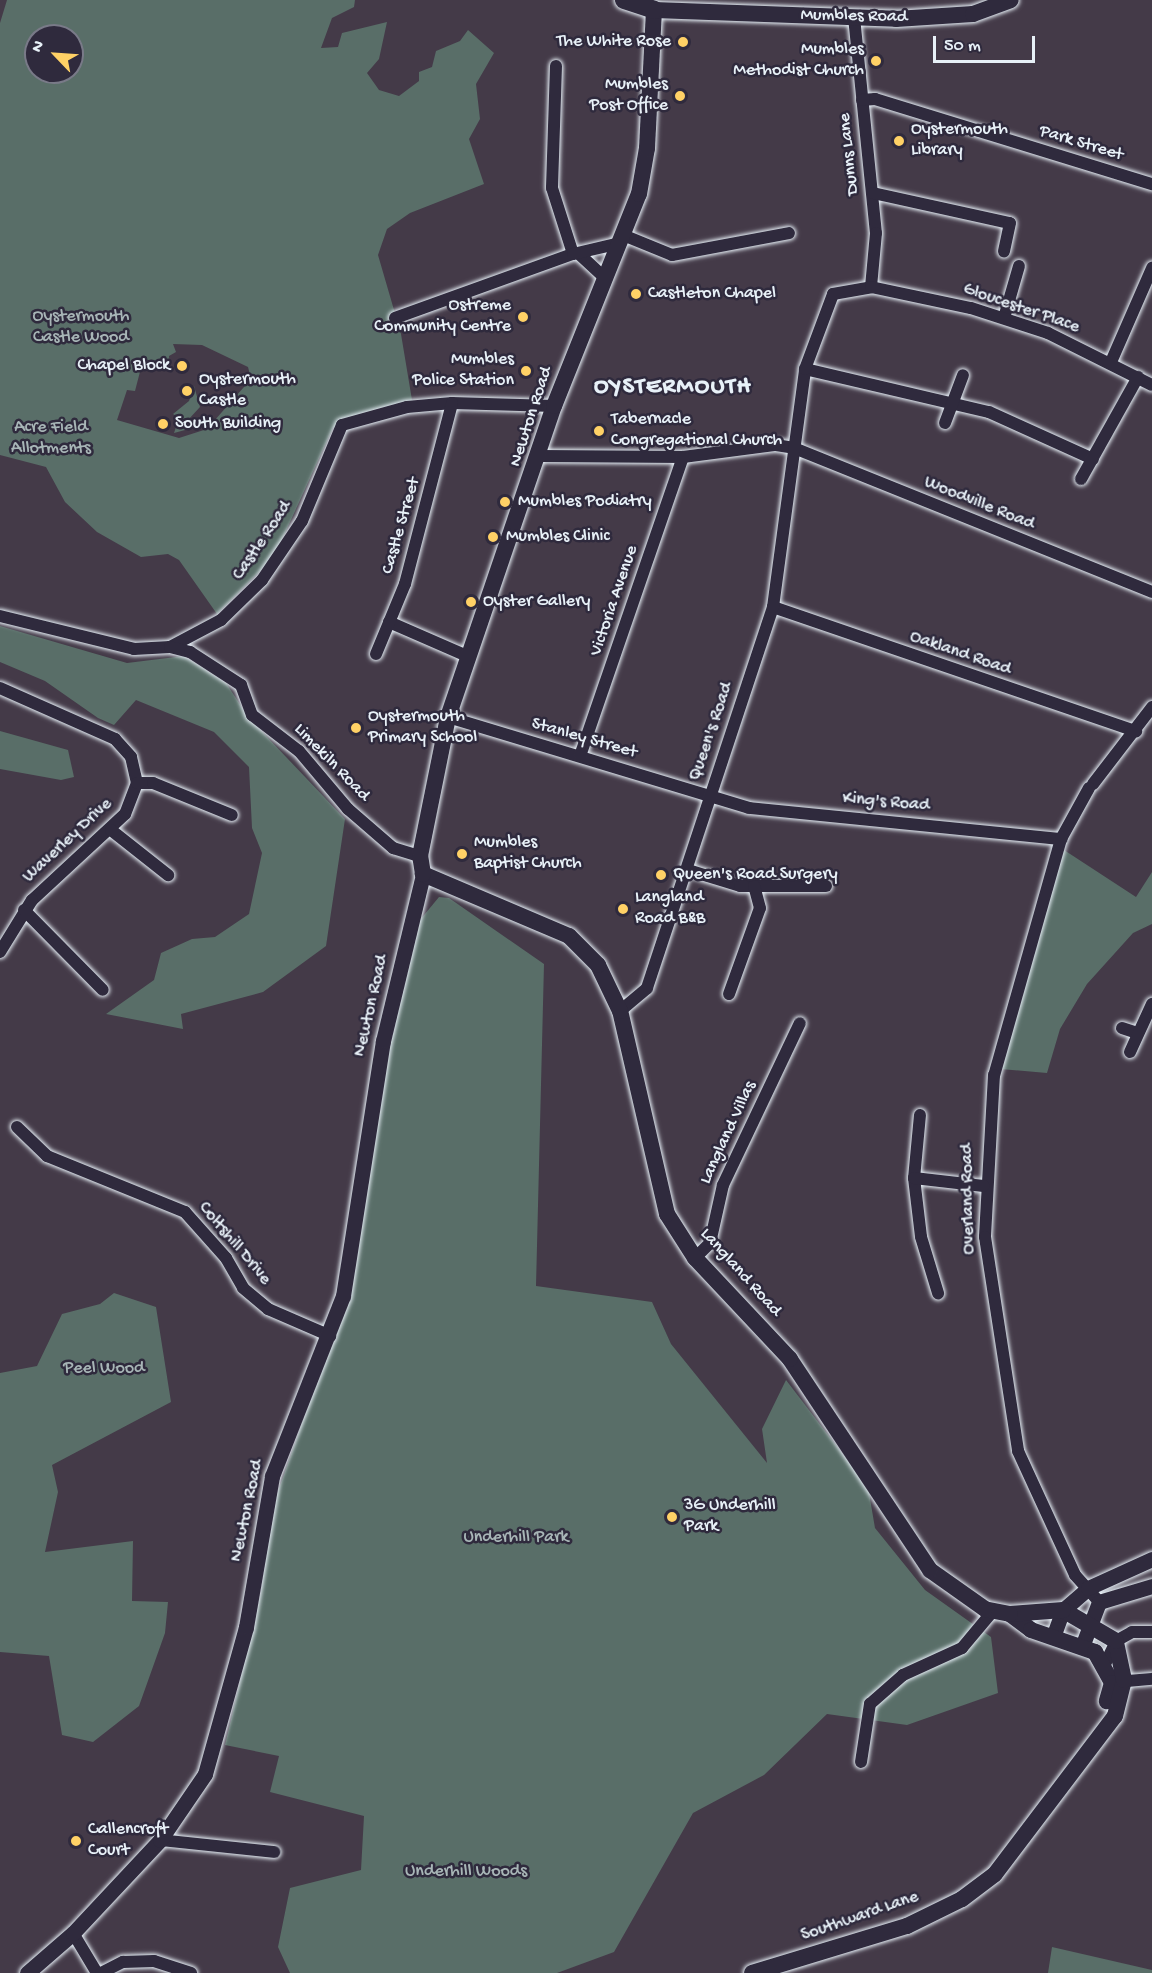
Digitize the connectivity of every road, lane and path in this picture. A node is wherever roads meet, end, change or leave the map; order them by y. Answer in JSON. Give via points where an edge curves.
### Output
{"nodes":[{"id":1,"x":624,"y":0,"type":"edge"},
{"id":2,"x":1011,"y":0,"type":"edge"},
{"id":3,"x":654,"y":10,"type":"junction"},
{"id":4,"x":854,"y":17,"type":"junction"},
{"id":5,"x":556,"y":66,"type":"dead end"},
{"id":6,"x":862,"y":100,"type":"junction"},
{"id":7,"x":1152,"y":184,"type":"edge"},
{"id":8,"x":873,"y":193,"type":"junction"},
{"id":9,"x":789,"y":233,"type":"dead end"},
{"id":10,"x":622,"y":239,"type":"junction"},
{"id":11,"x":1004,"y":251,"type":"dead end"},
{"id":12,"x":576,"y":254,"type":"junction"},
{"id":13,"x":1019,"y":266,"type":"dead end"},
{"id":14,"x":1152,"y":268,"type":"edge"},
{"id":15,"x":605,"y":278,"type":"junction"},
{"id":16,"x":871,"y":287,"type":"junction"},
{"id":17,"x":1148,"y":290,"type":"edge"},
{"id":18,"x":395,"y":318,"type":"dead end"},
{"id":19,"x":1004,"y":318,"type":"junction"},
{"id":20,"x":1112,"y":362,"type":"junction"},
{"id":21,"x":805,"y":369,"type":"junction"},
{"id":22,"x":963,"y":375,"type":"dead end"},
{"id":23,"x":1138,"y":377,"type":"junction"},
{"id":24,"x":1152,"y":385,"type":"edge"},
{"id":25,"x":953,"y":401,"type":"junction"},
{"id":26,"x":452,"y":403,"type":"junction"},
{"id":27,"x":554,"y":406,"type":"junction"},
{"id":28,"x":945,"y":423,"type":"dead end"},
{"id":29,"x":794,"y":448,"type":"junction"},
{"id":30,"x":541,"y":456,"type":"junction"},
{"id":31,"x":683,"y":457,"type":"junction"},
{"id":32,"x":1093,"y":459,"type":"junction"},
{"id":33,"x":1082,"y":479,"type":"dead end"},
{"id":34,"x":1152,"y":592,"type":"edge"},
{"id":35,"x":773,"y":607,"type":"junction"},
{"id":36,"x":0,"y":616,"type":"edge"},
{"id":37,"x":389,"y":622,"type":"junction"},
{"id":38,"x":170,"y":647,"type":"junction"},
{"id":39,"x":376,"y":654,"type":"dead end"},
{"id":40,"x":469,"y":657,"type":"junction"},
{"id":41,"x":0,"y":688,"type":"edge"},
{"id":42,"x":1152,"y":707,"type":"edge"},
{"id":43,"x":448,"y":717,"type":"junction"},
{"id":44,"x":1136,"y":731,"type":"junction"},
{"id":45,"x":580,"y":756,"type":"junction"},
{"id":46,"x":137,"y":783,"type":"junction"},
{"id":47,"x":710,"y":795,"type":"junction"},
{"id":48,"x":232,"y":815,"type":"dead end"},
{"id":49,"x":111,"y":830,"type":"junction"},
{"id":50,"x":1061,"y":839,"type":"junction"},
{"id":51,"x":420,"y":856,"type":"junction"},
{"id":52,"x":688,"y":870,"type":"junction"},
{"id":53,"x":423,"y":874,"type":"junction"},
{"id":54,"x":168,"y":875,"type":"dead end"},
{"id":55,"x":754,"y":886,"type":"junction"},
{"id":56,"x":826,"y":886,"type":"dead end"},
{"id":57,"x":24,"y":909,"type":"junction"},
{"id":58,"x":0,"y":952,"type":"edge"},
{"id":59,"x":103,"y":990,"type":"dead end"},
{"id":60,"x":729,"y":994,"type":"dead end"},
{"id":61,"x":1152,"y":1004,"type":"edge"},
{"id":62,"x":620,"y":1011,"type":"junction"},
{"id":63,"x":800,"y":1023,"type":"dead end"},
{"id":64,"x":1122,"y":1028,"type":"dead end"},
{"id":65,"x":1137,"y":1033,"type":"junction"},
{"id":66,"x":1130,"y":1052,"type":"dead end"},
{"id":67,"x":920,"y":1115,"type":"dead end"},
{"id":68,"x":17,"y":1127,"type":"dead end"},
{"id":69,"x":914,"y":1178,"type":"junction"},
{"id":70,"x":984,"y":1186,"type":"junction"},
{"id":71,"x":695,"y":1258,"type":"junction"},
{"id":72,"x":938,"y":1293,"type":"dead end"},
{"id":73,"x":330,"y":1336,"type":"junction"},
{"id":74,"x":1152,"y":1559,"type":"edge"},
{"id":75,"x":1152,"y":1586,"type":"edge"},
{"id":76,"x":1089,"y":1588,"type":"junction"},
{"id":77,"x":1099,"y":1602,"type":"junction"},
{"id":78,"x":1063,"y":1610,"type":"junction"},
{"id":79,"x":993,"y":1611,"type":"junction"},
{"id":80,"x":1010,"y":1614,"type":"junction"},
{"id":81,"x":1089,"y":1623,"type":"junction"},
{"id":82,"x":1152,"y":1632,"type":"edge"},
{"id":83,"x":1053,"y":1637,"type":"junction"},
{"id":84,"x":1116,"y":1641,"type":"junction"},
{"id":85,"x":1083,"y":1644,"type":"junction"},
{"id":86,"x":1105,"y":1664,"type":"junction"},
{"id":87,"x":1152,"y":1679,"type":"edge"},
{"id":88,"x":1118,"y":1681,"type":"junction"},
{"id":89,"x":861,"y":1762,"type":"dead end"},
{"id":90,"x":160,"y":1840,"type":"junction"},
{"id":91,"x":274,"y":1852,"type":"dead end"},
{"id":92,"x":73,"y":1933,"type":"junction"},
{"id":93,"x":27,"y":1973,"type":"edge"},
{"id":94,"x":99,"y":1973,"type":"edge"},
{"id":95,"x":191,"y":1973,"type":"edge"},
{"id":96,"x":752,"y":1973,"type":"edge"}],
"edges":[{"from":1,"to":3,"type":"main road","name":"Mumbles Road"},
{"from":2,"to":4,"type":"main road","name":"Mumbles Road","via":[[973,14]]},
{"from":3,"to":4,"type":"main road","name":"Mumbles Road"},
{"from":3,"to":10,"type":"main road","name":"Newton Road","via":[[647,148],[639,194]]},
{"from":4,"to":6,"type":"street","name":"Dunns Lane"},
{"from":5,"to":12,"type":"street","via":[[552,188]]},
{"from":6,"to":7,"type":"street","name":"Park Street","via":[[874,99]]},
{"from":6,"to":8,"type":"street","name":"Dunns Lane"},
{"from":8,"to":11,"type":"street","via":[[1010,223]]},
{"from":8,"to":16,"type":"street","name":"Dunns Lane"},
{"from":9,"to":10,"type":"street","via":[[672,255]]},
{"from":10,"to":12,"type":"street"},
{"from":10,"to":15,"type":"main road","name":"Newton Road"},
{"from":12,"to":15,"type":"street"},
{"from":12,"to":18,"type":"street"},
{"from":13,"to":19,"type":"street"},
{"from":14,"to":17,"type":"street"},
{"from":15,"to":27,"type":"main road","name":"Newton Road"},
{"from":16,"to":19,"type":"street","name":"Gloucester Place"},
{"from":16,"to":21,"type":"street","name":"Queen's Road","via":[[833,294]]},
{"from":17,"to":20,"type":"street"},
{"from":19,"to":20,"type":"street","name":"Gloucester Place"},
{"from":20,"to":23,"type":"street","name":"Gloucester Place"},
{"from":21,"to":25,"type":"street"},
{"from":21,"to":29,"type":"street","name":"Queen's Road"},
{"from":22,"to":25,"type":"street"},
{"from":23,"to":24,"type":"street","name":"Gloucester Place"},
{"from":23,"to":32,"type":"street"},
{"from":25,"to":28,"type":"street"},
{"from":25,"to":32,"type":"street"},
{"from":26,"to":27,"type":"street","name":"Castle Road"},
{"from":26,"to":37,"type":"street","name":"Castle Street","via":[[418,540]]},
{"from":26,"to":38,"type":"street","name":"Castle Road","via":[[407,407],[337,429],[302,522],[262,580],[221,620]]},
{"from":27,"to":30,"type":"main road","name":"Newton Road"},
{"from":29,"to":31,"type":"street","name":"Woodville Road","via":[[776,445]]},
{"from":29,"to":34,"type":"street","name":"Woodville Road"},
{"from":29,"to":35,"type":"street","name":"Queen's Road"},
{"from":30,"to":31,"type":"street","name":"Woodville Road"},
{"from":30,"to":40,"type":"main road","name":"Newton Road"},
{"from":31,"to":45,"type":"street","name":"Victoria Avenue"},
{"from":32,"to":33,"type":"street"},
{"from":35,"to":44,"type":"street","name":"Oakland Road"},
{"from":35,"to":47,"type":"street","name":"Queen's Road"},
{"from":36,"to":38,"type":"street","name":"Castle Road","via":[[134,649]]},
{"from":37,"to":39,"type":"street","name":"Castle Street"},
{"from":37,"to":40,"type":"street"},
{"from":38,"to":51,"type":"street","name":"Limekiln Road","via":[[190,652],[241,685],[252,715],[299,751],[348,809],[393,848]]},
{"from":40,"to":43,"type":"main road","name":"Newton Road"},
{"from":41,"to":46,"type":"street","via":[[115,739],[131,757]]},
{"from":42,"to":44,"type":"street","name":"Overland Road"},
{"from":43,"to":45,"type":"street","name":"Stanley Street"},
{"from":43,"to":51,"type":"main road","name":"Newton Road"},
{"from":44,"to":50,"type":"street","name":"Overland Road","via":[[1091,786]]},
{"from":45,"to":47,"type":"street","name":"Stanley Street"},
{"from":46,"to":48,"type":"street","via":[[153,783]]},
{"from":46,"to":49,"type":"street","name":"Waverley Drive","via":[[134,801]]},
{"from":47,"to":50,"type":"street","name":"King's Road","via":[[749,808]]},
{"from":47,"to":52,"type":"street","name":"Queen's Road"},
{"from":49,"to":54,"type":"street"},
{"from":49,"to":57,"type":"street","name":"Waverley Drive"},
{"from":50,"to":70,"type":"street","name":"Overland Road","via":[[994,1075]]},
{"from":51,"to":53,"type":"main road","name":"Newton Road"},
{"from":52,"to":55,"type":"street"},
{"from":52,"to":62,"type":"street","name":"Queen's Road","via":[[647,988]]},
{"from":53,"to":62,"type":"main road","name":"Langland Road","via":[[568,936],[598,965]]},
{"from":53,"to":73,"type":"street","name":"Newton Road","via":[[383,1041],[343,1296]]},
{"from":55,"to":56,"type":"street"},
{"from":55,"to":60,"type":"street","via":[[760,908]]},
{"from":57,"to":58,"type":"street","name":"Waverley Drive"},
{"from":57,"to":59,"type":"street"},
{"from":61,"to":65,"type":"street"},
{"from":62,"to":71,"type":"main road","name":"Langland Road","via":[[667,1214]]},
{"from":63,"to":71,"type":"street","name":"Langland Villas","via":[[723,1185],[710,1243]]},
{"from":64,"to":65,"type":"street"},
{"from":65,"to":66,"type":"street"},
{"from":67,"to":69,"type":"street"},
{"from":68,"to":73,"type":"street","name":"Coltshill Drive","via":[[47,1156],[185,1212],[226,1258],[243,1288],[268,1309]]},
{"from":69,"to":70,"type":"street"},
{"from":69,"to":72,"type":"street","via":[[921,1237]]},
{"from":70,"to":76,"type":"street","name":"Overland Road","via":[[992,1298],[1018,1451],[1061,1549]]},
{"from":71,"to":79,"type":"main road","name":"Langland Road","via":[[790,1359],[930,1570],[961,1596]]},
{"from":73,"to":90,"type":"street","name":"Newton Road","via":[[272,1476],[246,1627],[205,1774]]},
{"from":74,"to":76,"type":"street"},
{"from":75,"to":77,"type":"street"},
{"from":76,"to":77,"type":"street","name":"Overland Road"},
{"from":76,"to":78,"type":"street"},
{"from":77,"to":81,"type":"street"},
{"from":78,"to":80,"type":"main road","name":"Langland Road"},
{"from":78,"to":81,"type":"main road"},
{"from":78,"to":83,"type":"street"},
{"from":79,"to":80,"type":"main road","name":"Langland Road"},
{"from":79,"to":89,"type":"street","via":[[962,1648],[903,1676],[870,1704]]},
{"from":80,"to":83,"type":"main road","name":"Langland Road","via":[[1031,1630]]},
{"from":81,"to":84,"type":"main road"},
{"from":81,"to":85,"type":"street"},
{"from":82,"to":84,"type":"street","via":[[1132,1632]]},
{"from":83,"to":85,"type":"main road","name":"Langland Road"},
{"from":84,"to":86,"type":"street"},
{"from":84,"to":88,"type":"main road"},
{"from":85,"to":86,"type":"main road","name":"Langland Road"},
{"from":86,"to":88,"type":"main road","name":"Langland Road"},
{"from":87,"to":88,"type":"street"},
{"from":88,"to":96,"type":"main road","name":"Southward Lane","via":[[1088,1750],[995,1874],[962,1899],[907,1926]]},
{"from":90,"to":91,"type":"street"},
{"from":90,"to":92,"type":"street","name":"Newton Road"},
{"from":92,"to":93,"type":"street","name":"Newton Road"},
{"from":92,"to":94,"type":"street"},
{"from":94,"to":95,"type":"street","via":[[123,1962],[154,1961]]}]}
